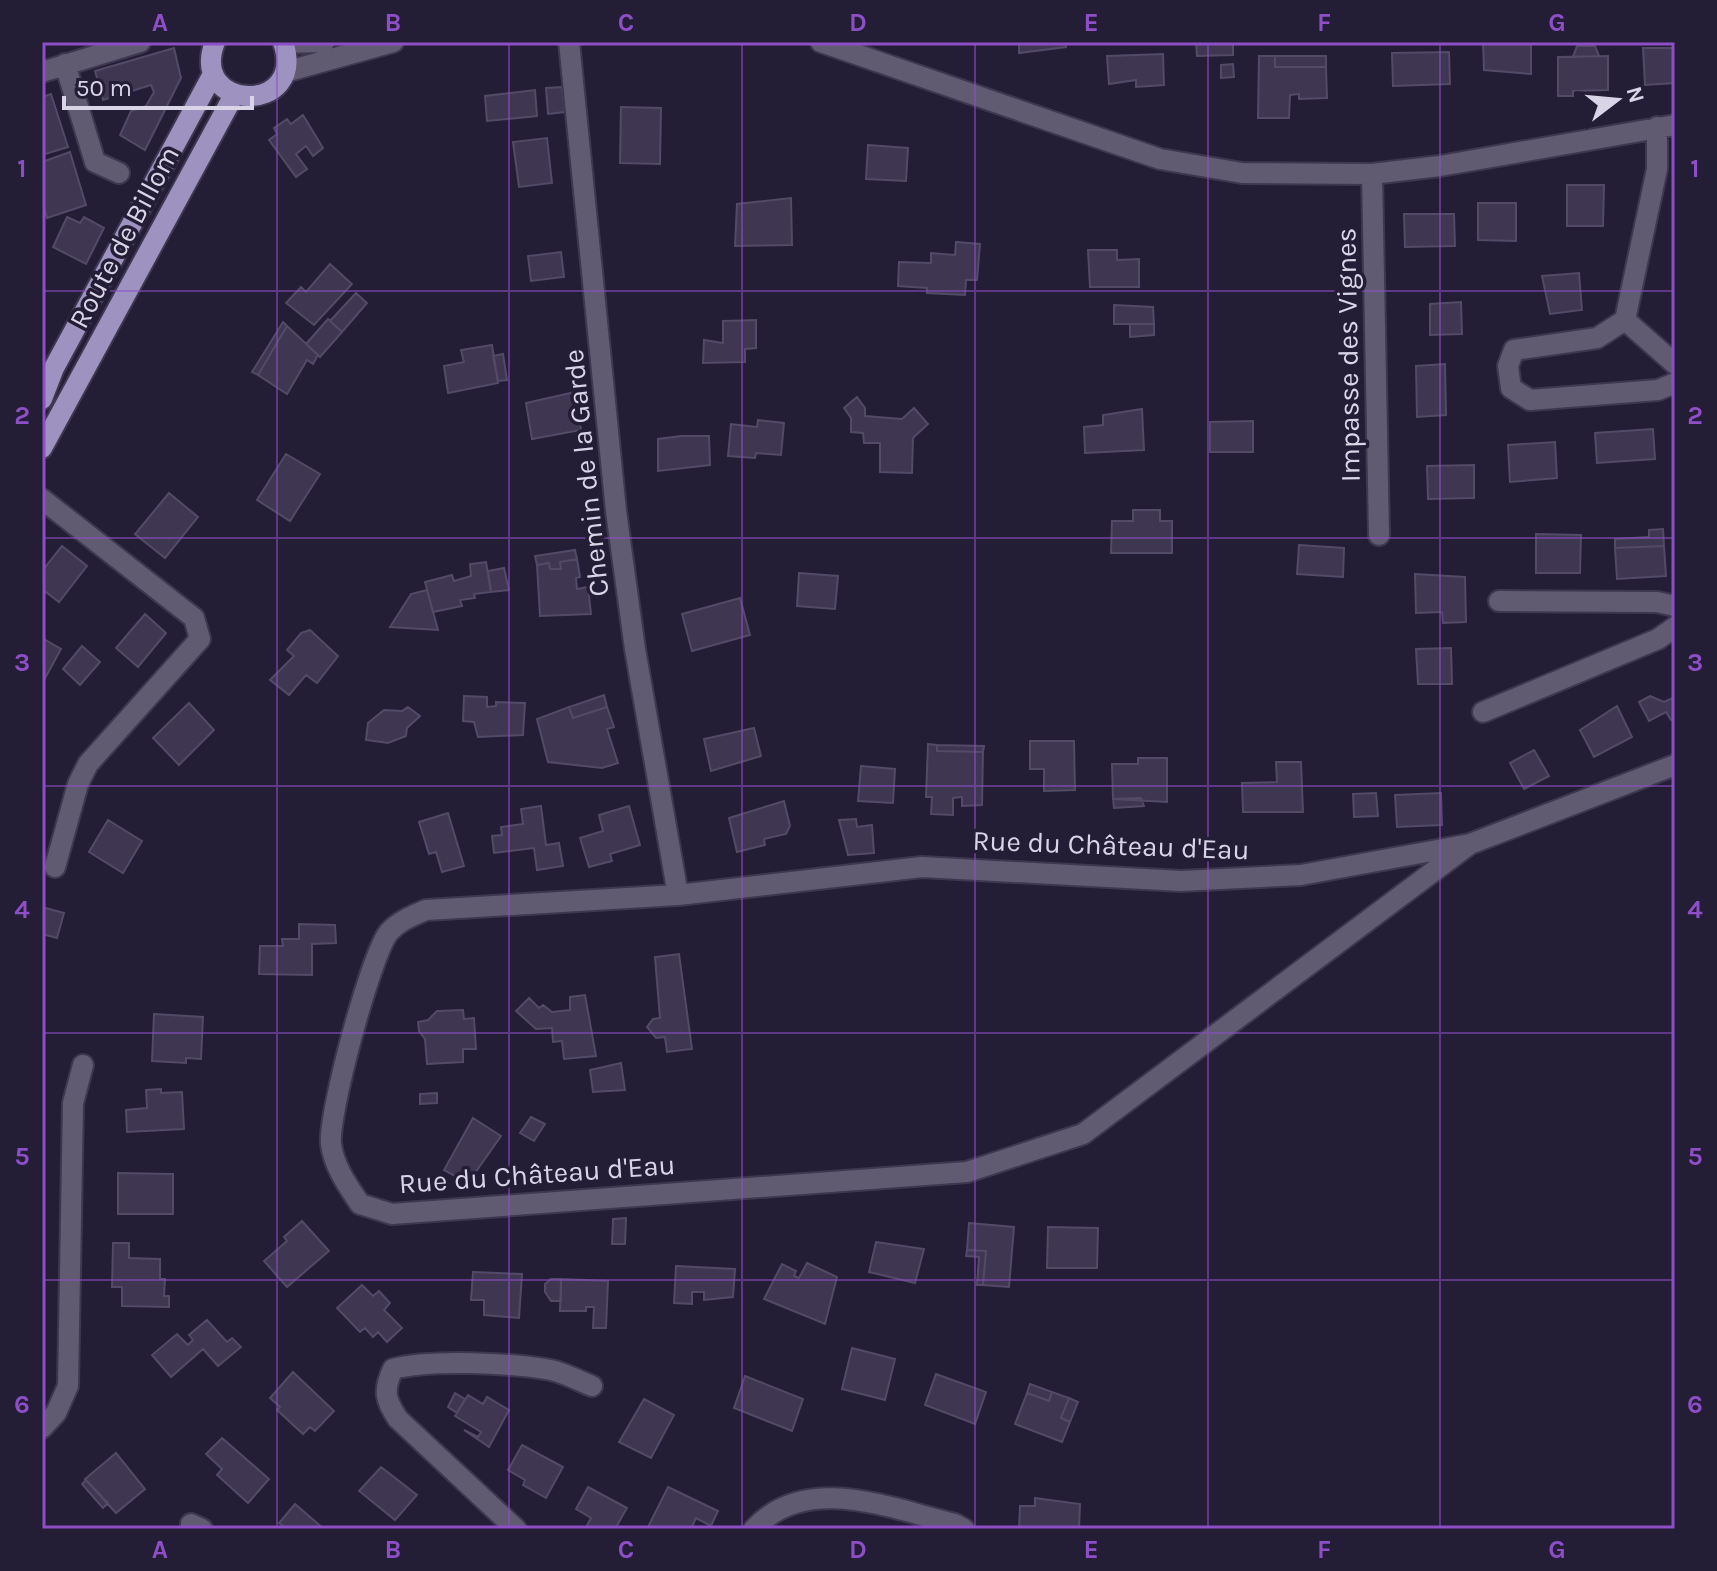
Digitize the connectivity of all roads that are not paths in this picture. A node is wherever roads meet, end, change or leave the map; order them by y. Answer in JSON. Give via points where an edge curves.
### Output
{"nodes":[{"id":1,"x":140,"y":42,"type":"edge"},
{"id":2,"x":324,"y":42,"type":"edge"},
{"id":3,"x":393,"y":42,"type":"edge"},
{"id":4,"x":569,"y":42,"type":"edge"},
{"id":5,"x":821,"y":42,"type":"edge"},
{"id":6,"x":212,"y":43,"type":"edge"},
{"id":7,"x":283,"y":43,"type":"edge"},
{"id":8,"x":854,"y":47,"type":"edge"},
{"id":9,"x":65,"y":64,"type":"junction"},
{"id":10,"x":42,"y":72,"type":"edge"},
{"id":11,"x":285,"y":72,"type":"junction"},
{"id":12,"x":213,"y":74,"type":"junction"},
{"id":13,"x":234,"y":95,"type":"junction"},
{"id":14,"x":1666,"y":126,"type":"edge"},
{"id":15,"x":119,"y":173,"type":"dead end"},
{"id":16,"x":1372,"y":174,"type":"junction"},
{"id":17,"x":1625,"y":320,"type":"junction"},
{"id":18,"x":1675,"y":364,"type":"edge"},
{"id":19,"x":1675,"y":383,"type":"edge"},
{"id":20,"x":42,"y":399,"type":"edge"},
{"id":21,"x":42,"y":448,"type":"edge"},
{"id":22,"x":42,"y":499,"type":"edge"},
{"id":23,"x":1379,"y":535,"type":"dead end"},
{"id":24,"x":1499,"y":601,"type":"dead end"},
{"id":25,"x":1675,"y":606,"type":"edge"},
{"id":26,"x":1675,"y":627,"type":"edge"},
{"id":27,"x":1483,"y":712,"type":"dead end"},
{"id":28,"x":1675,"y":765,"type":"edge"},
{"id":29,"x":1470,"y":844,"type":"junction"},
{"id":30,"x":55,"y":867,"type":"dead end"},
{"id":31,"x":678,"y":895,"type":"junction"},
{"id":32,"x":83,"y":1065,"type":"dead end"},
{"id":33,"x":592,"y":1386,"type":"dead end"},
{"id":34,"x":42,"y":1428,"type":"edge"},
{"id":35,"x":516,"y":1529,"type":"edge"},
{"id":36,"x":754,"y":1529,"type":"edge"},
{"id":37,"x":964,"y":1529,"type":"edge"}],
"edges":[{"from":1,"to":9,"type":"street"},
{"from":2,"to":7,"type":"street"},
{"from":3,"to":11,"type":"street"},
{"from":4,"to":31,"type":"street","name":"Chemin de la Garde","via":[[616,511]]},
{"from":5,"to":8,"type":"street"},
{"from":6,"to":12,"type":"main road"},
{"from":7,"to":11,"type":"main road"},
{"from":8,"to":16,"type":"street","via":[[1160,159],[1242,173]]},
{"from":9,"to":10,"type":"street"},
{"from":9,"to":15,"type":"street","via":[[95,162]]},
{"from":11,"to":13,"type":"main road","via":[[265,94]]},
{"from":12,"to":13,"type":"main road"},
{"from":12,"to":20,"type":"main road","name":"Route de Billom"},
{"from":13,"to":21,"type":"main road","name":"Route de Billom"},
{"from":14,"to":16,"type":"street"},
{"from":14,"to":17,"type":"street"},
{"from":16,"to":23,"type":"street","name":"Impasse des Vignes"},
{"from":17,"to":18,"type":"street"},
{"from":17,"to":19,"type":"street","via":[[1597,338],[1514,350],[1508,366],[1511,388],[1530,400],[1658,390]]},
{"from":22,"to":30,"type":"street","via":[[194,618],[200,639],[88,764]]},
{"from":24,"to":25,"type":"street"},
{"from":26,"to":27,"type":"street","via":[[1658,639]]},
{"from":28,"to":29,"type":"street","name":"Rue du Château d'Eau"},
{"from":29,"to":31,"type":"street","name":"Rue du Château d'Eau","via":[[1301,875],[1181,881],[922,867]]},
{"from":29,"to":31,"type":"street","name":"Rue du Château d'Eau","via":[[1083,1134],[967,1172],[392,1214],[360,1204],[339,1172],[331,1144],[333,1110],[389,932],[426,910]]},
{"from":32,"to":34,"type":"street","via":[[73,1103],[68,1386],[56,1413]]},
{"from":33,"to":35,"type":"street","via":[[554,1371],[510,1366],[410,1364],[393,1369],[385,1386],[387,1403],[398,1419]]},
{"from":36,"to":37,"type":"street","via":[[780,1508],[802,1499],[831,1497]]}]}
